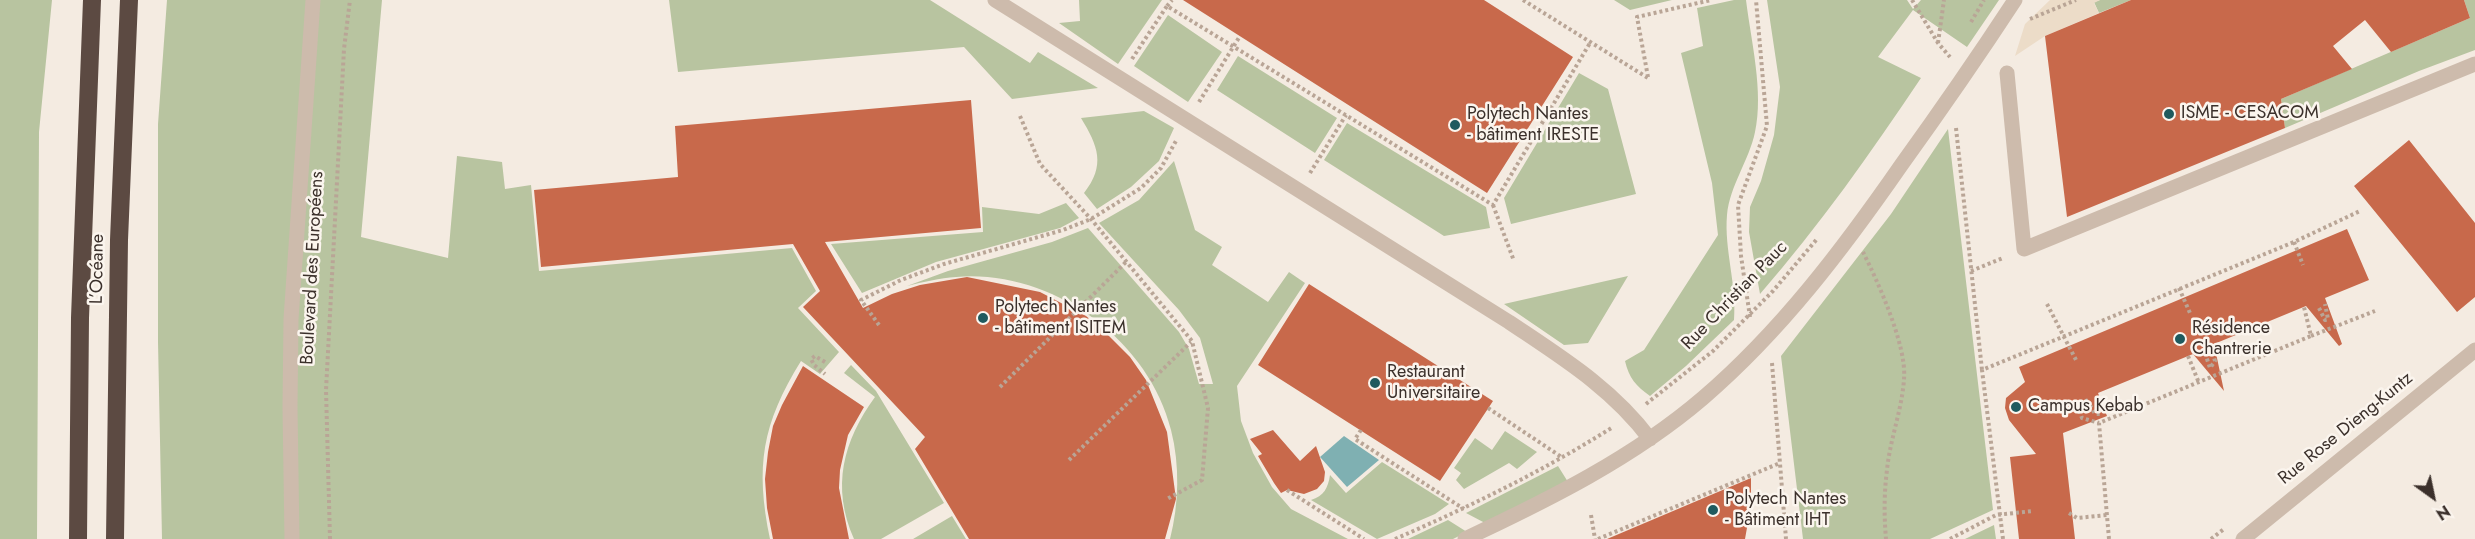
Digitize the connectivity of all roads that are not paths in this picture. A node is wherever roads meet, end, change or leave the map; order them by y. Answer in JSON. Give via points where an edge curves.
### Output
{"nodes":[{"id":1,"x":92,"y":0,"type":"edge"},
{"id":2,"x":129,"y":0,"type":"edge"},
{"id":3,"x":313,"y":0,"type":"edge"},
{"id":4,"x":995,"y":0,"type":"edge"},
{"id":5,"x":2015,"y":0,"type":"edge"},
{"id":6,"x":2475,"y":64,"type":"edge"},
{"id":7,"x":2007,"y":73,"type":"dead end"},
{"id":8,"x":2475,"y":350,"type":"edge"},
{"id":9,"x":1650,"y":439,"type":"junction"},
{"id":10,"x":78,"y":539,"type":"edge"},
{"id":11,"x":115,"y":539,"type":"edge"},
{"id":12,"x":292,"y":539,"type":"edge"},
{"id":13,"x":1465,"y":539,"type":"edge"},
{"id":14,"x":2243,"y":539,"type":"edge"}],
"edges":[{"from":1,"to":10,"type":"highway","name":"L’Océane","via":[[80,318]]},
{"from":2,"to":11,"type":"highway","name":"L’Océane","via":[[119,240]]},
{"from":3,"to":12,"type":"street","name":"Boulevard des Européens","via":[[291,319]]},
{"from":4,"to":9,"type":"street","via":[[1509,322],[1583,372],[1632,415]]},
{"from":5,"to":9,"type":"street","via":[[1854,234],[1803,297],[1703,398]]},
{"from":6,"to":7,"type":"street","via":[[2024,249]]},
{"from":8,"to":14,"type":"street","name":"Rue Rose Dieng-Kuntz"},
{"from":9,"to":13,"type":"street","via":[[1578,483]]}]}
